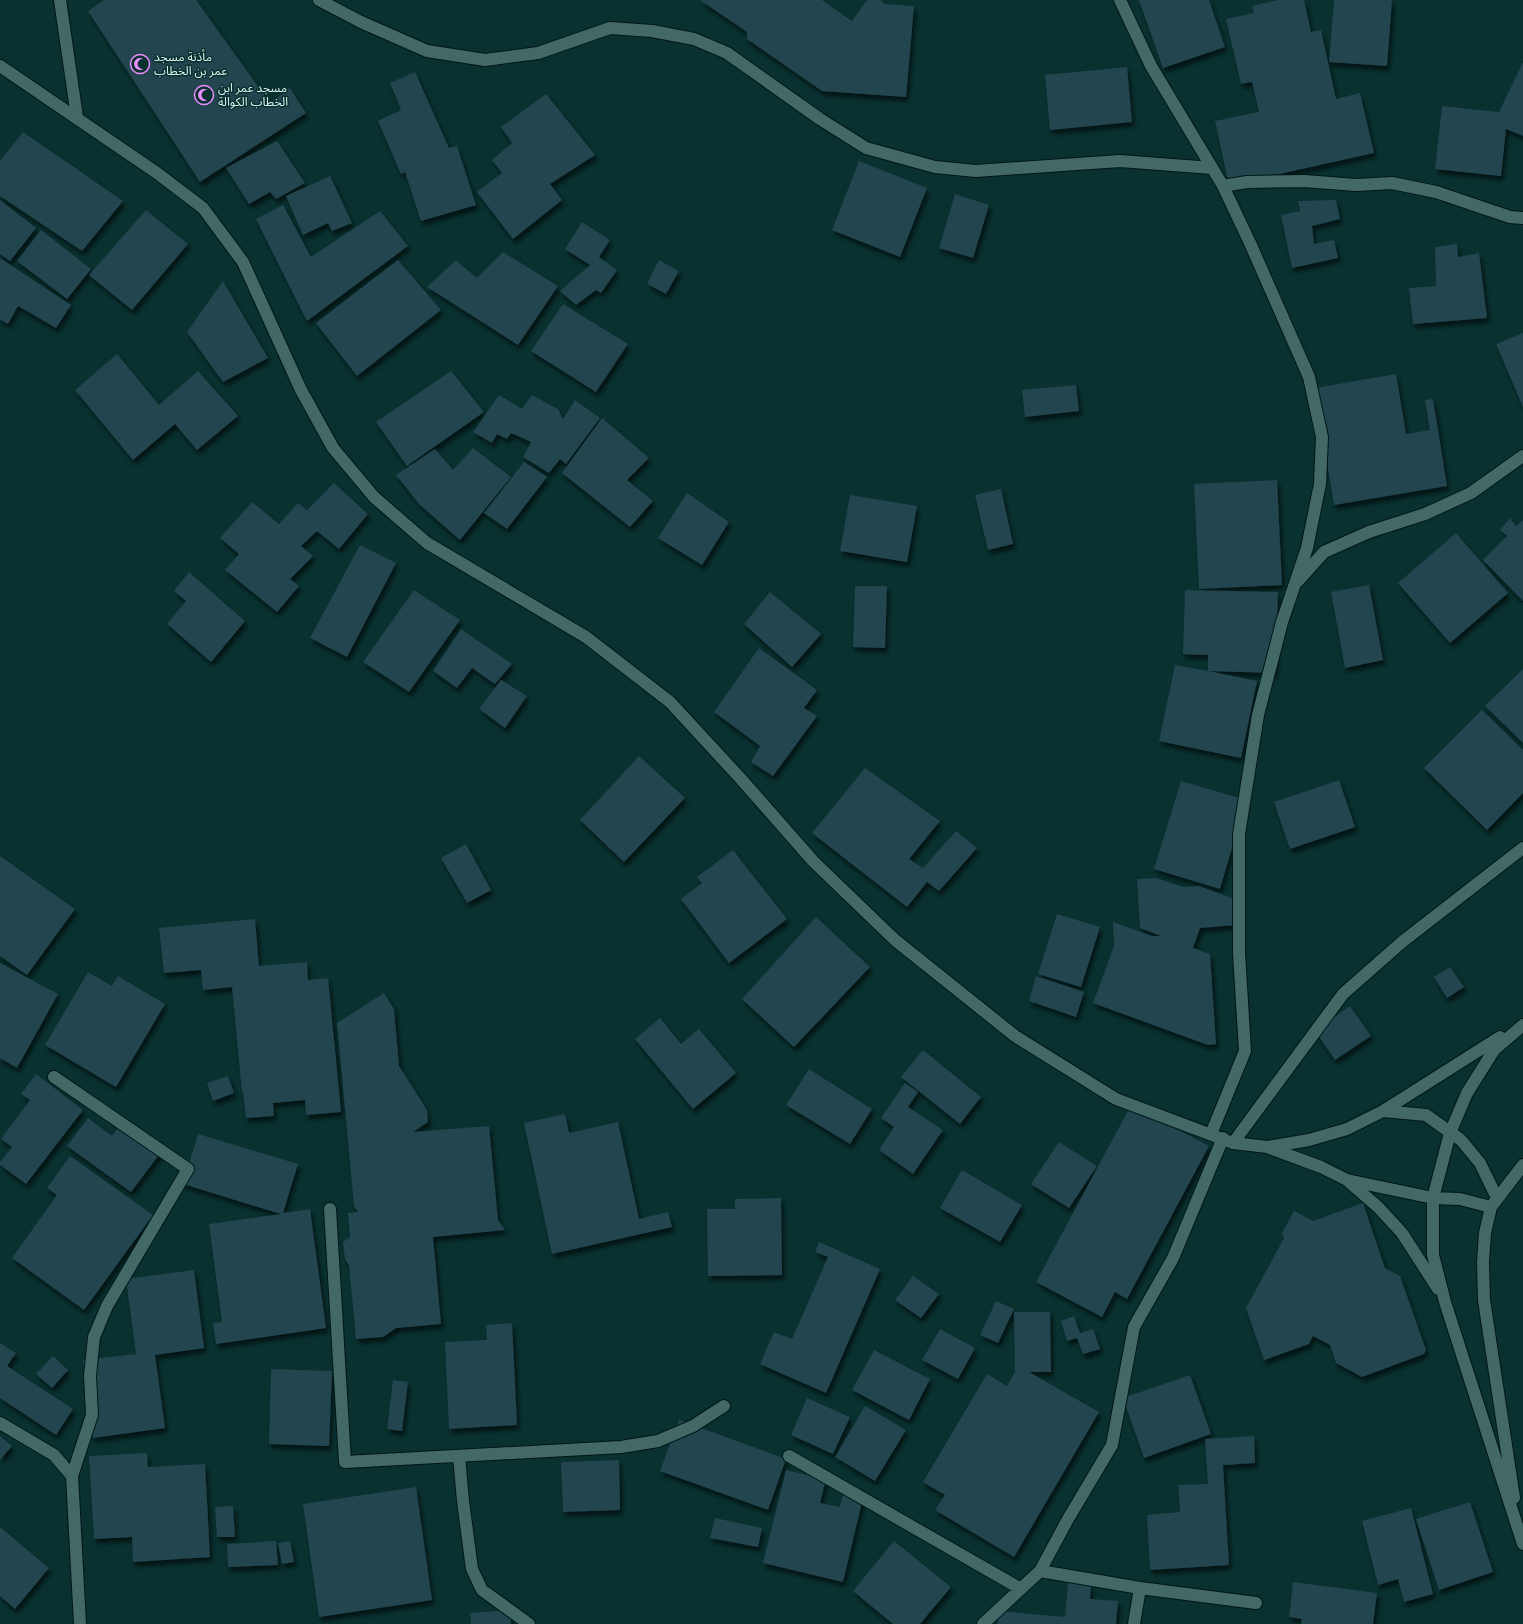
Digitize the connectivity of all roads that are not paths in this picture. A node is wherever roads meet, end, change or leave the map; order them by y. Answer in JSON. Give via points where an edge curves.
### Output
{"nodes":[{"id":1,"x":60,"y":0,"type":"edge"},
{"id":2,"x":319,"y":0,"type":"edge"},
{"id":3,"x":1120,"y":0,"type":"edge"},
{"id":4,"x":0,"y":66,"type":"edge"},
{"id":5,"x":77,"y":117,"type":"junction"},
{"id":6,"x":1212,"y":168,"type":"junction"},
{"id":7,"x":1223,"y":186,"type":"junction"},
{"id":8,"x":1523,"y":218,"type":"edge"},
{"id":9,"x":1523,"y":456,"type":"edge"},
{"id":10,"x":1294,"y":585,"type":"junction"},
{"id":11,"x":1523,"y":848,"type":"edge"},
{"id":12,"x":1523,"y":1024,"type":"edge"},
{"id":13,"x":54,"y":1077,"type":"dead end"},
{"id":14,"x":1383,"y":1111,"type":"junction"},
{"id":15,"x":1450,"y":1133,"type":"junction"},
{"id":16,"x":1211,"y":1134,"type":"junction"},
{"id":17,"x":1228,"y":1140,"type":"junction"},
{"id":18,"x":1267,"y":1147,"type":"junction"},
{"id":19,"x":1523,"y":1165,"type":"edge"},
{"id":20,"x":1347,"y":1180,"type":"junction"},
{"id":21,"x":1433,"y":1198,"type":"junction"},
{"id":22,"x":1494,"y":1202,"type":"junction"},
{"id":23,"x":330,"y":1209,"type":"dead end"},
{"id":24,"x":1445,"y":1302,"type":"junction"},
{"id":25,"x":724,"y":1406,"type":"dead end"},
{"id":26,"x":0,"y":1423,"type":"edge"},
{"id":27,"x":459,"y":1456,"type":"junction"},
{"id":28,"x":789,"y":1456,"type":"dead end"},
{"id":29,"x":72,"y":1476,"type":"junction"},
{"id":30,"x":1522,"y":1538,"type":"edge"},
{"id":31,"x":1040,"y":1571,"type":"junction"},
{"id":32,"x":1140,"y":1588,"type":"junction"},
{"id":33,"x":1021,"y":1589,"type":"junction"},
{"id":34,"x":1256,"y":1603,"type":"dead end"},
{"id":35,"x":80,"y":1624,"type":"edge"},
{"id":36,"x":529,"y":1624,"type":"edge"},
{"id":37,"x":983,"y":1624,"type":"edge"},
{"id":38,"x":1134,"y":1624,"type":"edge"}],
"edges":[{"from":1,"to":5,"type":"street"},
{"from":2,"to":6,"type":"street","via":[[360,22],[427,51],[485,60],[538,53],[610,28],[652,31],[694,39],[726,53],[866,148],[935,167],[976,171],[1120,161]]},
{"from":3,"to":6,"type":"street","via":[[1150,66]]},
{"from":4,"to":5,"type":"street"},
{"from":5,"to":16,"type":"street","via":[[203,208],[243,262],[301,390],[333,448],[374,497],[427,543],[586,638],[670,702],[813,861],[895,940],[1015,1036],[1116,1099]]},
{"from":6,"to":7,"type":"street"},
{"from":7,"to":8,"type":"street","via":[[1247,182],[1304,181],[1356,185],[1392,183],[1436,192],[1510,217]]},
{"from":7,"to":10,"type":"street","via":[[1309,377],[1322,437],[1320,484],[1307,548]]},
{"from":9,"to":10,"type":"street","via":[[1471,493],[1426,514],[1369,532],[1324,552]]},
{"from":10,"to":16,"type":"street","via":[[1258,715],[1239,834],[1239,953],[1246,1051]]},
{"from":11,"to":17,"type":"street","via":[[1402,942],[1343,994]]},
{"from":12,"to":14,"type":"street"},
{"from":12,"to":15,"type":"street","via":[[1494,1050],[1466,1093]]},
{"from":13,"to":29,"type":"street","via":[[188,1169],[107,1306],[94,1337],[90,1376],[92,1415]]},
{"from":14,"to":15,"type":"street","via":[[1426,1115]]},
{"from":14,"to":18,"type":"street","via":[[1347,1129],[1309,1140]]},
{"from":15,"to":21,"type":"street"},
{"from":15,"to":22,"type":"street","via":[[1461,1140],[1480,1163]]},
{"from":16,"to":17,"type":"street"},
{"from":17,"to":18,"type":"street"},
{"from":17,"to":31,"type":"street","via":[[1173,1258],[1134,1327],[1112,1445]]},
{"from":18,"to":20,"type":"street","via":[[1321,1167]]},
{"from":19,"to":22,"type":"street"},
{"from":20,"to":21,"type":"street"},
{"from":20,"to":24,"type":"street","via":[[1378,1207],[1402,1233]]},
{"from":21,"to":22,"type":"street"},
{"from":21,"to":24,"type":"street","via":[[1433,1255]]},
{"from":22,"to":30,"type":"street","via":[[1485,1233],[1484,1300]]},
{"from":23,"to":27,"type":"street","via":[[344,1462]]},
{"from":24,"to":30,"type":"street"},
{"from":25,"to":27,"type":"street","via":[[693,1426],[658,1441],[621,1447]]},
{"from":26,"to":29,"type":"street","via":[[54,1454]]},
{"from":27,"to":36,"type":"street","via":[[472,1569],[482,1590]]},
{"from":28,"to":33,"type":"street"},
{"from":29,"to":35,"type":"street"},
{"from":31,"to":32,"type":"street"},
{"from":31,"to":33,"type":"street"},
{"from":32,"to":34,"type":"street"},
{"from":32,"to":38,"type":"street"},
{"from":33,"to":37,"type":"street"}]}
